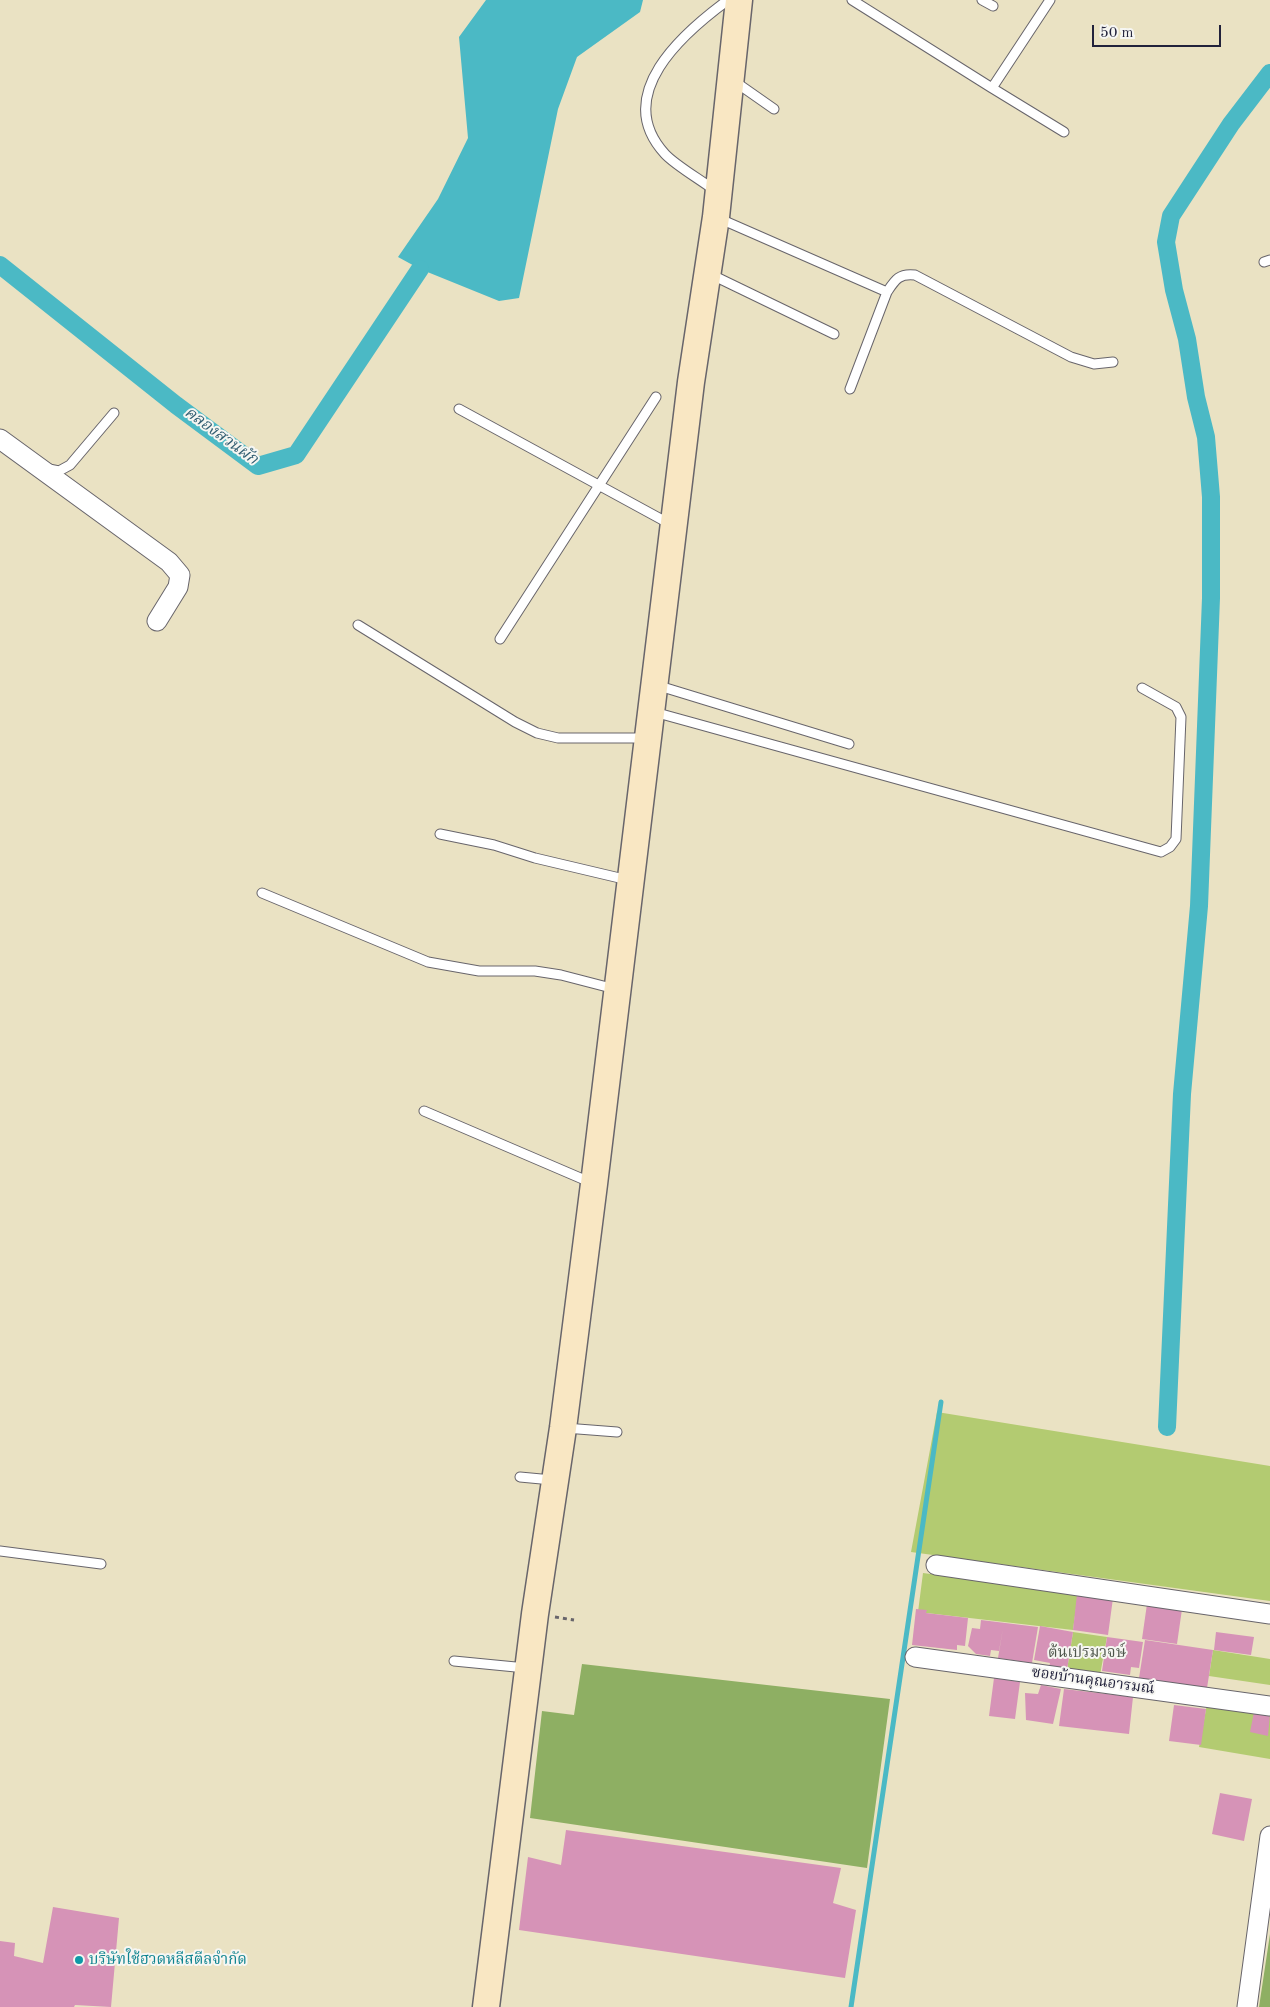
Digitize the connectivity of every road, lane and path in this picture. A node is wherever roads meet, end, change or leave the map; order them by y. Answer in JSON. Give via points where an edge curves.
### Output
{"nodes":[{"id":1,"x":728,"y":0,"type":"edge"},
{"id":2,"x":739,"y":0,"type":"edge"},
{"id":3,"x":852,"y":0,"type":"edge"},
{"id":4,"x":982,"y":0,"type":"edge"},
{"id":5,"x":1050,"y":0,"type":"edge"},
{"id":6,"x":993,"y":6,"type":"dead end"},
{"id":7,"x":731,"y":80,"type":"junction"},
{"id":8,"x":992,"y":88,"type":"junction"},
{"id":9,"x":774,"y":109,"type":"dead end"},
{"id":10,"x":1064,"y":132,"type":"dead end"},
{"id":11,"x":717,"y":205,"type":"junction"},
{"id":12,"x":708,"y":273,"type":"junction"},
{"id":13,"x":888,"y":292,"type":"junction"},
{"id":14,"x":834,"y":334,"type":"dead end"},
{"id":15,"x":1114,"y":362,"type":"dead end"},
{"id":16,"x":850,"y":389,"type":"dead end"},
{"id":17,"x":656,"y":397,"type":"dead end"},
{"id":18,"x":459,"y":409,"type":"dead end"},
{"id":19,"x":114,"y":413,"type":"dead end"},
{"id":20,"x":0,"y":439,"type":"edge"},
{"id":21,"x":39,"y":468,"type":"junction"},
{"id":22,"x":599,"y":485,"type":"junction"},
{"id":23,"x":674,"y":526,"type":"junction"},
{"id":24,"x":157,"y":621,"type":"dead end"},
{"id":25,"x":358,"y":625,"type":"dead end"},
{"id":26,"x":500,"y":639,"type":"dead end"},
{"id":27,"x":656,"y":685,"type":"junction"},
{"id":28,"x":1142,"y":688,"type":"dead end"},
{"id":29,"x":651,"y":712,"type":"junction"},
{"id":30,"x":648,"y":738,"type":"junction"},
{"id":31,"x":849,"y":744,"type":"dead end"},
{"id":32,"x":440,"y":834,"type":"dead end"},
{"id":33,"x":631,"y":880,"type":"junction"},
{"id":34,"x":262,"y":893,"type":"dead end"},
{"id":35,"x":617,"y":990,"type":"junction"},
{"id":36,"x":424,"y":1112,"type":"dead end"},
{"id":37,"x":594,"y":1184,"type":"junction"},
{"id":38,"x":563,"y":1428,"type":"junction"},
{"id":39,"x":617,"y":1432,"type":"dead end"},
{"id":40,"x":520,"y":1477,"type":"dead end"},
{"id":41,"x":555,"y":1480,"type":"junction"},
{"id":42,"x":0,"y":1551,"type":"edge"},
{"id":43,"x":101,"y":1564,"type":"dead end"},
{"id":44,"x":936,"y":1565,"type":"dead end"},
{"id":45,"x":1270,"y":1614,"type":"edge"},
{"id":46,"x":915,"y":1657,"type":"dead end"},
{"id":47,"x":454,"y":1662,"type":"dead end"},
{"id":48,"x":528,"y":1668,"type":"junction"},
{"id":49,"x":1270,"y":1706,"type":"edge"},
{"id":50,"x":1270,"y":1836,"type":"edge"},
{"id":51,"x":486,"y":2007,"type":"edge"},
{"id":52,"x":1247,"y":2007,"type":"edge"}],
"edges":[{"from":1,"to":11,"type":"lane","via":[[698,22],[675,46],[657,70],[646,95],[647,126],[665,154]]},
{"from":2,"to":7,"type":"street"},
{"from":3,"to":8,"type":"lane"},
{"from":4,"to":6,"type":"lane"},
{"from":5,"to":8,"type":"lane"},
{"from":7,"to":9,"type":"lane"},
{"from":7,"to":11,"type":"street"},
{"from":8,"to":10,"type":"lane"},
{"from":11,"to":12,"type":"street"},
{"from":11,"to":13,"type":"lane"},
{"from":12,"to":14,"type":"lane"},
{"from":12,"to":23,"type":"street"},
{"from":13,"to":15,"type":"lane","via":[[896,278],[915,275],[1071,357],[1094,364]]},
{"from":13,"to":16,"type":"lane"},
{"from":17,"to":22,"type":"lane"},
{"from":18,"to":22,"type":"lane"},
{"from":19,"to":21,"type":"lane","via":[[70,465],[59,471]]},
{"from":20,"to":21,"type":"street"},
{"from":21,"to":24,"type":"street","via":[[169,562],[180,575],[178,586]]},
{"from":22,"to":23,"type":"lane"},
{"from":22,"to":26,"type":"lane"},
{"from":23,"to":27,"type":"street"},
{"from":25,"to":30,"type":"lane","via":[[537,733],[558,738]]},
{"from":27,"to":29,"type":"street"},
{"from":27,"to":31,"type":"lane"},
{"from":28,"to":29,"type":"lane","via":[[1176,707],[1181,717],[1176,839],[1161,852]]},
{"from":29,"to":30,"type":"street"},
{"from":30,"to":33,"type":"street"},
{"from":32,"to":33,"type":"lane"},
{"from":33,"to":35,"type":"street"},
{"from":34,"to":35,"type":"lane","via":[[428,962],[479,970],[544,972]]},
{"from":35,"to":37,"type":"street"},
{"from":36,"to":37,"type":"lane"},
{"from":37,"to":38,"type":"street"},
{"from":38,"to":39,"type":"lane"},
{"from":38,"to":41,"type":"street"},
{"from":40,"to":41,"type":"lane"},
{"from":41,"to":48,"type":"street"},
{"from":42,"to":43,"type":"lane"},
{"from":44,"to":45,"type":"street"},
{"from":46,"to":49,"type":"street","name":"ซอยบ้านคุณอารมณ์"},
{"from":47,"to":48,"type":"lane"},
{"from":48,"to":51,"type":"street"},
{"from":50,"to":52,"type":"street"}]}
